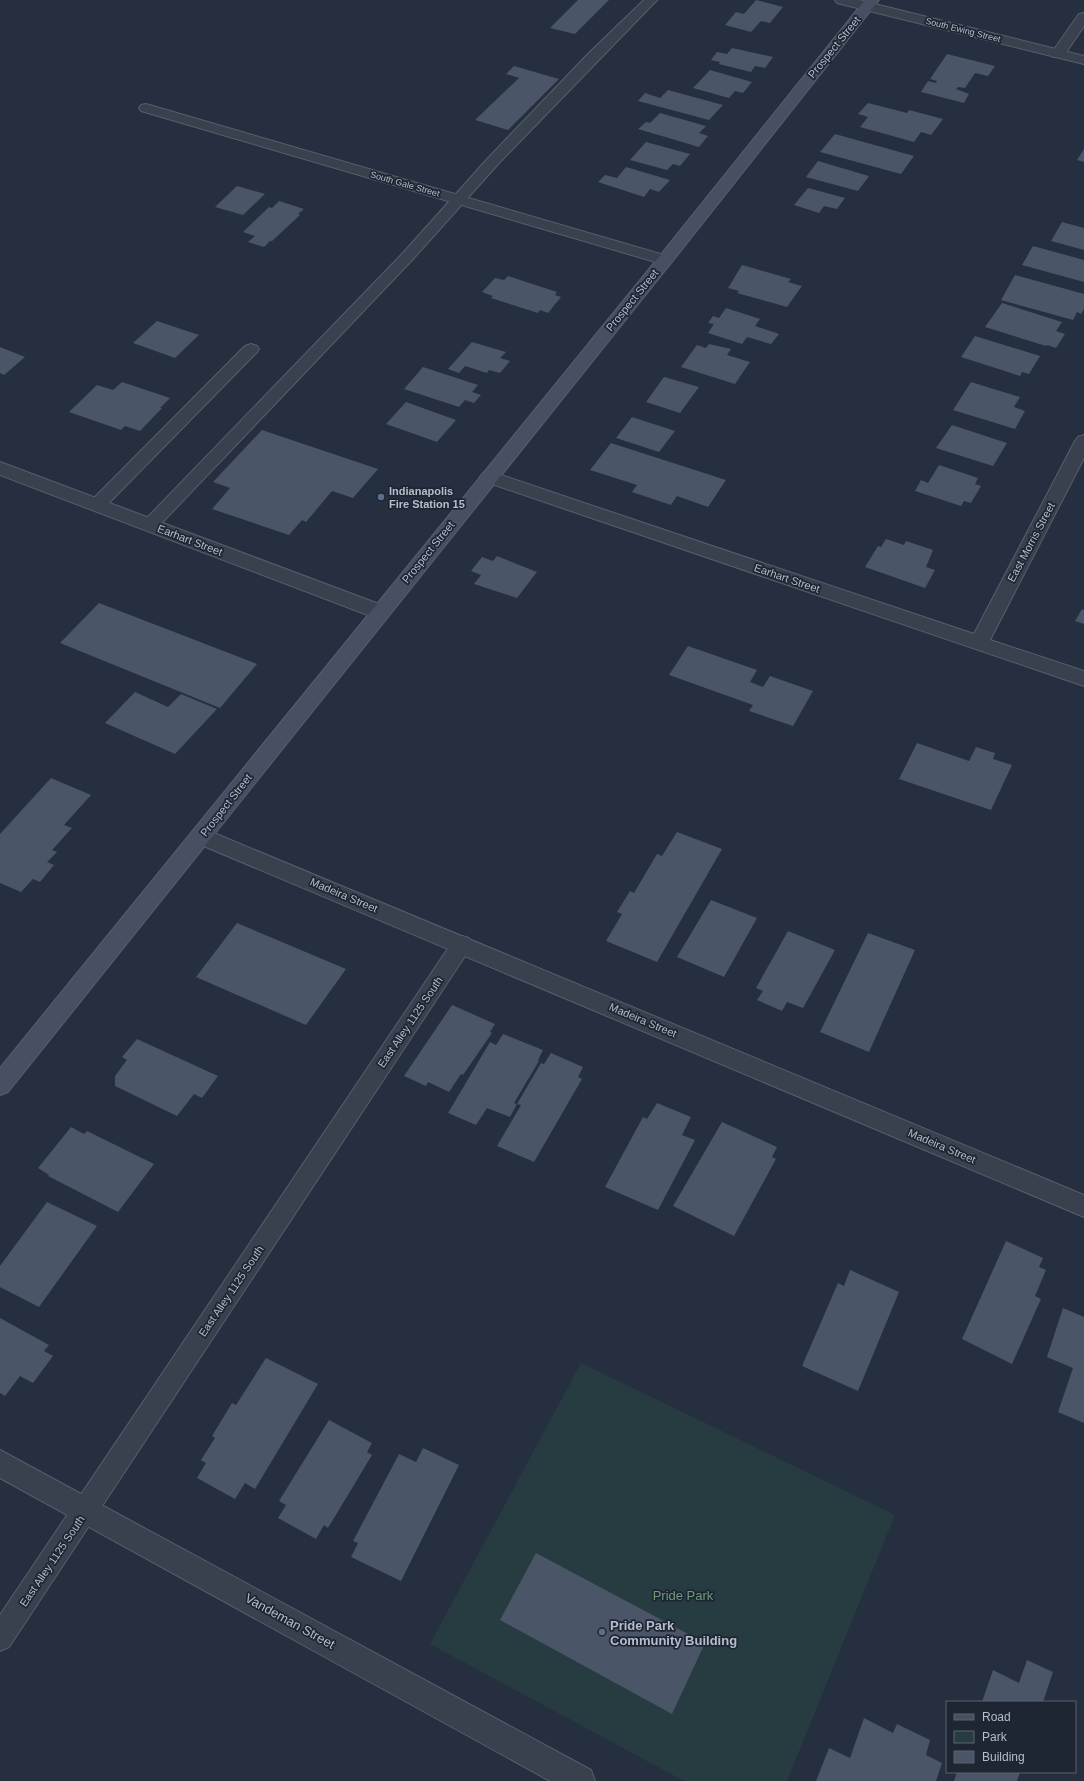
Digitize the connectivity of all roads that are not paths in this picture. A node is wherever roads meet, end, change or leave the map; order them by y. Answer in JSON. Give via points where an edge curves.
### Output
{"nodes":[{"id":1,"x":651,"y":0,"type":"edge"},
{"id":2,"x":842,"y":0,"type":"edge"},
{"id":3,"x":869,"y":3,"type":"edge"},
{"id":4,"x":1084,"y":17,"type":"edge"},
{"id":5,"x":1058,"y":54,"type":"junction"},
{"id":6,"x":1084,"y":60,"type":"edge"},
{"id":7,"x":146,"y":108,"type":"dead end"},
{"id":8,"x":458,"y":200,"type":"junction"},
{"id":9,"x":665,"y":260,"type":"junction"},
{"id":10,"x":251,"y":349,"type":"dead end"},
{"id":11,"x":1084,"y":441,"type":"edge"},
{"id":12,"x":0,"y":468,"type":"edge"},
{"id":13,"x":489,"y":477,"type":"junction"},
{"id":14,"x":97,"y":505,"type":"junction"},
{"id":15,"x":150,"y":525,"type":"junction"},
{"id":16,"x":380,"y":612,"type":"junction"},
{"id":17,"x":978,"y":643,"type":"junction"},
{"id":18,"x":1084,"y":679,"type":"edge"},
{"id":19,"x":202,"y":836,"type":"junction"},
{"id":20,"x":462,"y":944,"type":"junction"},
{"id":21,"x":0,"y":1085,"type":"edge"},
{"id":22,"x":1084,"y":1206,"type":"edge"},
{"id":23,"x":0,"y":1463,"type":"edge"},
{"id":24,"x":87,"y":1509,"type":"junction"},
{"id":25,"x":0,"y":1638,"type":"edge"},
{"id":26,"x":580,"y":1781,"type":"edge"}],
"edges":[{"from":1,"to":8,"type":"lane","via":[[594,56]]},
{"from":2,"to":3,"type":"street","name":"South Ewing Street"},
{"from":3,"to":5,"type":"street","name":"South Ewing Street"},
{"from":3,"to":9,"type":"main road","name":"Prospect Street"},
{"from":4,"to":5,"type":"lane"},
{"from":5,"to":6,"type":"street","name":"South Ewing Street"},
{"from":7,"to":8,"type":"street","name":"South Gale Street"},
{"from":8,"to":9,"type":"street","name":"South Gale Street"},
{"from":8,"to":15,"type":"lane"},
{"from":9,"to":13,"type":"main road","name":"Prospect Street"},
{"from":10,"to":14,"type":"lane"},
{"from":11,"to":17,"type":"street","name":"East Morris Street"},
{"from":12,"to":14,"type":"street","name":"Earhart Street"},
{"from":13,"to":16,"type":"main road","name":"Prospect Street"},
{"from":13,"to":17,"type":"street","name":"Earhart Street"},
{"from":14,"to":15,"type":"street","name":"Earhart Street"},
{"from":15,"to":16,"type":"street","name":"Earhart Street"},
{"from":16,"to":19,"type":"main road","name":"Prospect Street"},
{"from":17,"to":18,"type":"street","name":"Earhart Street"},
{"from":19,"to":20,"type":"street","name":"Madeira Street"},
{"from":19,"to":21,"type":"main road","name":"Prospect Street"},
{"from":20,"to":22,"type":"street","name":"Madeira Street"},
{"from":20,"to":24,"type":"lane","name":"East Alley 1125 South"},
{"from":23,"to":24,"type":"street","name":"Vandeman Street"},
{"from":24,"to":25,"type":"lane","name":"East Alley 1125 South"},
{"from":24,"to":26,"type":"street","name":"Vandeman Street"}]}
